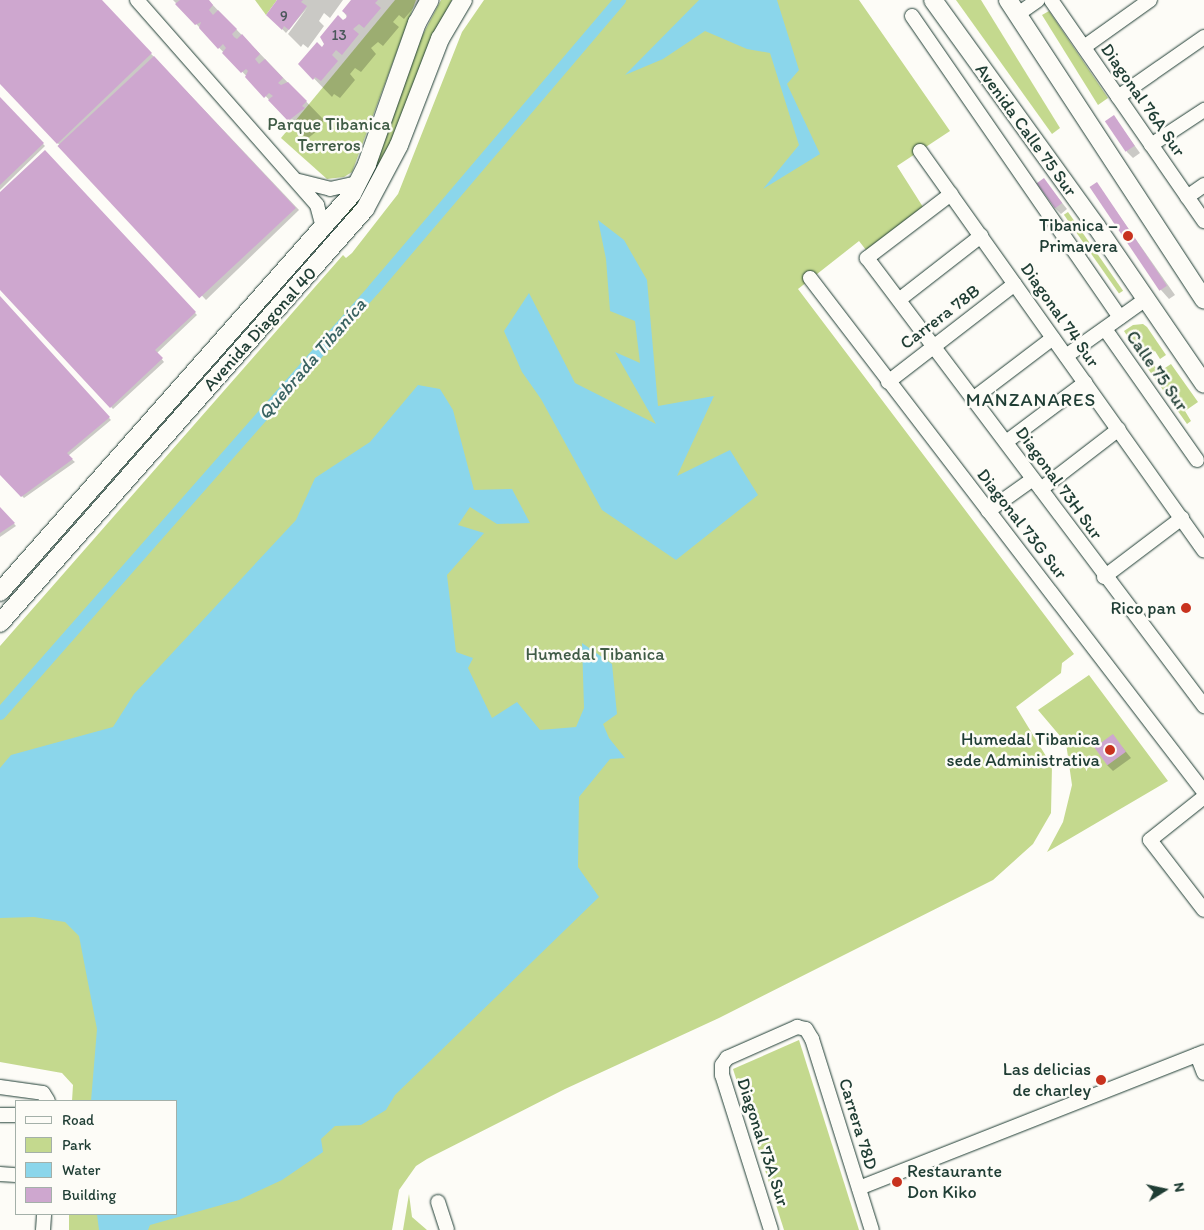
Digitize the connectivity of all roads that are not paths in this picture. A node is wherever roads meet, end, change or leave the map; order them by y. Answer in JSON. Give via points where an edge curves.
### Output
{"nodes":[{"id":1,"x":137,"y":0,"type":"edge"},
{"id":2,"x":430,"y":0,"type":"edge"},
{"id":3,"x":463,"y":0,"type":"edge"},
{"id":4,"x":932,"y":0,"type":"edge"},
{"id":5,"x":1038,"y":0,"type":"edge"},
{"id":6,"x":1051,"y":0,"type":"edge"},
{"id":7,"x":1150,"y":0,"type":"edge"},
{"id":8,"x":1013,"y":7,"type":"edge"},
{"id":9,"x":912,"y":16,"type":"dead end"},
{"id":10,"x":1204,"y":37,"type":"edge"},
{"id":11,"x":1084,"y":47,"type":"junction"},
{"id":12,"x":1118,"y":97,"type":"junction"},
{"id":13,"x":1204,"y":110,"type":"edge"},
{"id":14,"x":1151,"y":145,"type":"junction"},
{"id":15,"x":920,"y":151,"type":"dead end"},
{"id":16,"x":298,"y":180,"type":"junction"},
{"id":17,"x":358,"y":183,"type":"junction"},
{"id":18,"x":1204,"y":185,"type":"edge"},
{"id":19,"x":951,"y":194,"type":"junction"},
{"id":20,"x":1187,"y":197,"type":"junction"},
{"id":21,"x":1204,"y":221,"type":"edge"},
{"id":22,"x":318,"y":235,"type":"junction"},
{"id":23,"x":981,"y":236,"type":"junction"},
{"id":24,"x":810,"y":278,"type":"dead end"},
{"id":25,"x":1015,"y":284,"type":"junction"},
{"id":26,"x":900,"y":298,"type":"junction"},
{"id":27,"x":1146,"y":299,"type":"junction"},
{"id":28,"x":1204,"y":300,"type":"edge"},
{"id":29,"x":1120,"y":318,"type":"junction"},
{"id":30,"x":1104,"y":328,"type":"junction"},
{"id":31,"x":1053,"y":338,"type":"junction"},
{"id":32,"x":933,"y":345,"type":"junction"},
{"id":33,"x":1066,"y":356,"type":"junction"},
{"id":34,"x":888,"y":382,"type":"junction"},
{"id":35,"x":1086,"y":383,"type":"junction"},
{"id":36,"x":1204,"y":384,"type":"edge"},
{"id":37,"x":974,"y":398,"type":"junction"},
{"id":38,"x":1118,"y":429,"type":"junction"},
{"id":39,"x":1006,"y":442,"type":"junction"},
{"id":40,"x":1197,"y":460,"type":"dead end"},
{"id":41,"x":1037,"y":484,"type":"junction"},
{"id":42,"x":988,"y":512,"type":"junction"},
{"id":43,"x":1182,"y":518,"type":"junction"},
{"id":44,"x":1204,"y":550,"type":"edge"},
{"id":45,"x":1104,"y":577,"type":"junction"},
{"id":46,"x":0,"y":592,"type":"edge"},
{"id":47,"x":0,"y":623,"type":"edge"},
{"id":48,"x":1204,"y":706,"type":"edge"},
{"id":49,"x":1204,"y":792,"type":"edge"},
{"id":50,"x":1204,"y":797,"type":"edge"},
{"id":51,"x":1204,"y":910,"type":"edge"},
{"id":52,"x":1201,"y":1054,"type":"edge"},
{"id":53,"x":722,"y":1065,"type":"joint"},
{"id":54,"x":1204,"y":1073,"type":"edge"},
{"id":55,"x":0,"y":1087,"type":"edge"},
{"id":56,"x":47,"y":1100,"type":"edge"},
{"id":57,"x":0,"y":1115,"type":"edge"},
{"id":58,"x":15,"y":1115,"type":"edge"},
{"id":59,"x":0,"y":1174,"type":"edge"},
{"id":60,"x":15,"y":1175,"type":"edge"},
{"id":61,"x":859,"y":1188,"type":"junction"},
{"id":62,"x":438,"y":1202,"type":"dead end"},
{"id":63,"x":44,"y":1215,"type":"edge"},
{"id":64,"x":43,"y":1230,"type":"edge"},
{"id":65,"x":447,"y":1230,"type":"edge"},
{"id":66,"x":771,"y":1230,"type":"edge"},
{"id":67,"x":872,"y":1230,"type":"edge"}],
"edges":[{"from":1,"to":16,"type":"street"},
{"from":2,"to":17,"type":"main road","name":"Avenida Diagonal 40","via":[[417,24]]},
{"from":3,"to":47,"type":"main road","name":"Avenida Diagonal 40","via":[[440,39],[399,145],[366,209]]},
{"from":4,"to":27,"type":"main road","name":"Avenida Calle 75 Sur"},
{"from":5,"to":8,"type":"street"},
{"from":6,"to":11,"type":"street","name":"Diagonal 76A Sur"},
{"from":7,"to":11,"type":"street"},
{"from":8,"to":28,"type":"main road"},
{"from":9,"to":29,"type":"street"},
{"from":10,"to":12,"type":"street"},
{"from":11,"to":12,"type":"street","name":"Diagonal 76A Sur"},
{"from":12,"to":14,"type":"street","name":"Diagonal 76A Sur"},
{"from":13,"to":14,"type":"street"},
{"from":14,"to":20,"type":"street","name":"Diagonal 76A Sur"},
{"from":15,"to":19,"type":"street","name":"Diagonal 74 Sur"},
{"from":16,"to":17,"type":"street","via":[[330,189]]},
{"from":16,"to":22,"type":"street","via":[[321,213]]},
{"from":17,"to":22,"type":"main road","name":"Avenida Diagonal 40"},
{"from":18,"to":20,"type":"street"},
{"from":19,"to":23,"type":"street","name":"Diagonal 74 Sur"},
{"from":19,"to":26,"type":"street","name":"Diagonal 73H Sur","via":[[867,258]]},
{"from":20,"to":21,"type":"street","name":"Diagonal 76A Sur"},
{"from":22,"to":46,"type":"main road","name":"Avenida Diagonal 40"},
{"from":23,"to":25,"type":"street","name":"Diagonal 74 Sur"},
{"from":23,"to":26,"type":"street"},
{"from":24,"to":34,"type":"street","name":"Diagonal 73G Sur"},
{"from":25,"to":31,"type":"street","name":"Diagonal 74 Sur"},
{"from":25,"to":32,"type":"street","name":"Carrera 78B"},
{"from":26,"to":32,"type":"street","name":"Diagonal 73H Sur"},
{"from":27,"to":29,"type":"street"},
{"from":27,"to":36,"type":"main road","name":"Avenida Calle 75 Sur"},
{"from":29,"to":30,"type":"street"},
{"from":30,"to":33,"type":"street"},
{"from":30,"to":40,"type":"street","name":"Calle 75 Sur"},
{"from":31,"to":33,"type":"street","name":"Diagonal 74 Sur"},
{"from":31,"to":37,"type":"street"},
{"from":32,"to":34,"type":"street","name":"Carrera 78B"},
{"from":32,"to":37,"type":"street","name":"Diagonal 73H Sur"},
{"from":33,"to":35,"type":"street","name":"Diagonal 74 Sur"},
{"from":34,"to":42,"type":"street","name":"Diagonal 73G Sur"},
{"from":35,"to":38,"type":"street","name":"Diagonal 74 Sur"},
{"from":35,"to":39,"type":"street"},
{"from":37,"to":39,"type":"street","name":"Diagonal 73H Sur"},
{"from":38,"to":41,"type":"street"},
{"from":38,"to":43,"type":"street","name":"Diagonal 74 Sur"},
{"from":39,"to":41,"type":"street","name":"Diagonal 73H Sur"},
{"from":41,"to":42,"type":"street"},
{"from":41,"to":45,"type":"street","name":"Diagonal 73H Sur"},
{"from":42,"to":49,"type":"street","name":"Diagonal 73G Sur"},
{"from":43,"to":44,"type":"street","name":"Diagonal 74 Sur"},
{"from":43,"to":45,"type":"street"},
{"from":45,"to":48,"type":"street","name":"Diagonal 73H Sur"},
{"from":50,"to":51,"type":"street","via":[[1150,840]]},
{"from":52,"to":54,"type":"street"},
{"from":52,"to":61,"type":"street"},
{"from":53,"to":61,"type":"street","name":"Carrera 78D","via":[[727,1058],[797,1027],[806,1029],[812,1039]]},
{"from":53,"to":66,"type":"street","name":"Diagonal 73A Sur","via":[[722,1075]]},
{"from":55,"to":56,"type":"street","via":[[44,1094]]},
{"from":57,"to":58,"type":"street"},
{"from":59,"to":60,"type":"street"},
{"from":61,"to":67,"type":"street","name":"Carrera 78D"},
{"from":62,"to":65,"type":"street"},
{"from":63,"to":64,"type":"street"}]}
